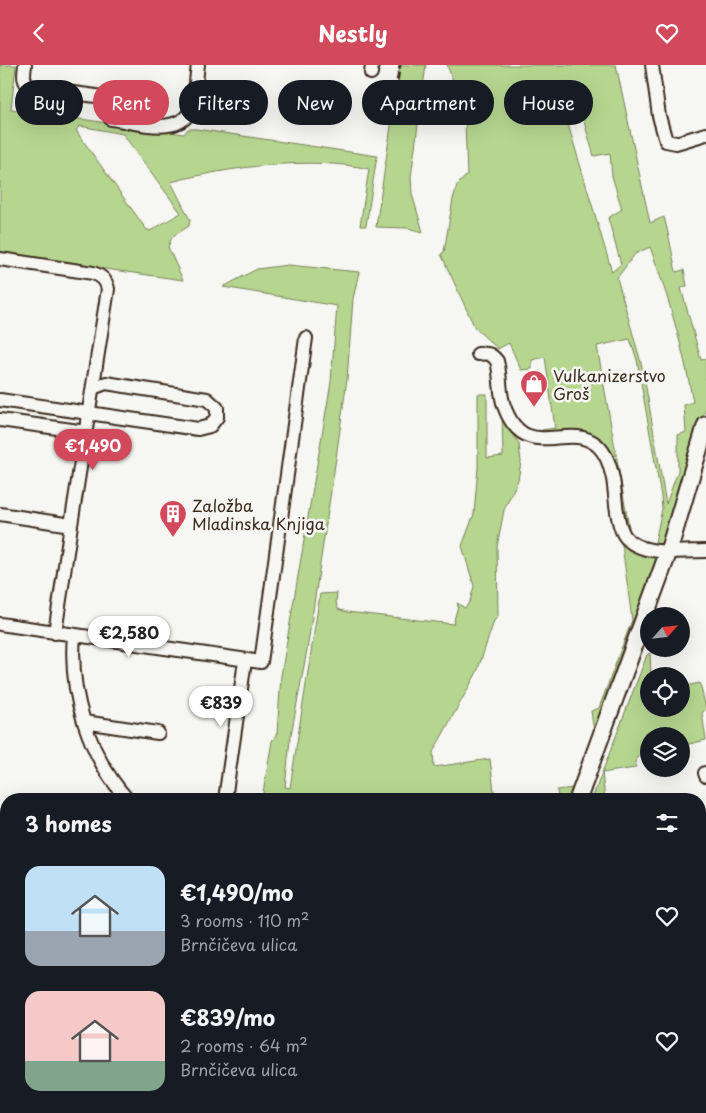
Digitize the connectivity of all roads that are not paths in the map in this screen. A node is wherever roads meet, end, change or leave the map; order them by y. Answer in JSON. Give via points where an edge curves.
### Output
{"nodes":[{"id":1,"x":25,"y":65,"type":"edge"},
{"id":2,"x":198,"y":65,"type":"edge"},
{"id":3,"x":652,"y":65,"type":"edge"},
{"id":4,"x":93,"y":96,"type":"edge"},
{"id":5,"x":152,"y":125,"type":"edge"},
{"id":6,"x":706,"y":134,"type":"edge"},
{"id":7,"x":0,"y":259,"type":"edge"},
{"id":8,"x":306,"y":338,"type":"dead end"},
{"id":9,"x":478,"y":354,"type":"dead end"},
{"id":10,"x":92,"y":388,"type":"junction"},
{"id":11,"x":0,"y":400,"type":"edge"},
{"id":12,"x":88,"y":413,"type":"junction"},
{"id":13,"x":0,"y":420,"type":"edge"},
{"id":14,"x":706,"y":425,"type":"edge"},
{"id":15,"x":86,"y":432,"type":"junction"},
{"id":16,"x":0,"y":514,"type":"edge"},
{"id":17,"x":71,"y":525,"type":"junction"},
{"id":18,"x":706,"y":551,"type":"edge"},
{"id":19,"x":668,"y":553,"type":"junction"},
{"id":20,"x":0,"y":624,"type":"edge"},
{"id":21,"x":55,"y":633,"type":"junction"},
{"id":22,"x":74,"y":635,"type":"junction"},
{"id":23,"x":245,"y":661,"type":"junction"},
{"id":24,"x":84,"y":722,"type":"junction"},
{"id":25,"x":158,"y":733,"type":"dead end"},
{"id":26,"x":123,"y":793,"type":"edge"},
{"id":27,"x":226,"y":793,"type":"edge"},
{"id":28,"x":580,"y":793,"type":"edge"}],
"edges":[{"from":1,"to":4,"type":"street","via":[[24,75],[30,87]]},
{"from":2,"to":5,"type":"street","via":[[188,115],[178,124],[165,127]]},
{"from":3,"to":6,"type":"street","via":[[666,141],[676,143]]},
{"from":7,"to":10,"type":"street","via":[[93,273],[101,275],[106,282],[108,289]]},
{"from":8,"to":23,"type":"street","via":[[261,662]]},
{"from":9,"to":19,"type":"street","via":[[487,353],[497,361],[503,404],[518,432],[527,437],[582,438],[596,444],[609,464],[616,509],[625,536],[643,548]]},
{"from":10,"to":12,"type":"street"},
{"from":10,"to":12,"type":"street","via":[[106,383],[206,399],[217,408],[217,417],[210,426],[198,429]]},
{"from":11,"to":12,"type":"street"},
{"from":12,"to":15,"type":"street"},
{"from":13,"to":15,"type":"street"},
{"from":14,"to":19,"type":"main road"},
{"from":15,"to":17,"type":"street"},
{"from":16,"to":17,"type":"street"},
{"from":17,"to":21,"type":"street"},
{"from":18,"to":19,"type":"street"},
{"from":19,"to":28,"type":"main road"},
{"from":20,"to":21,"type":"street"},
{"from":21,"to":22,"type":"street"},
{"from":22,"to":23,"type":"street"},
{"from":22,"to":24,"type":"street","via":[[74,681]]},
{"from":23,"to":27,"type":"street"},
{"from":24,"to":25,"type":"street"},
{"from":24,"to":26,"type":"street","via":[[104,764]]}]}
